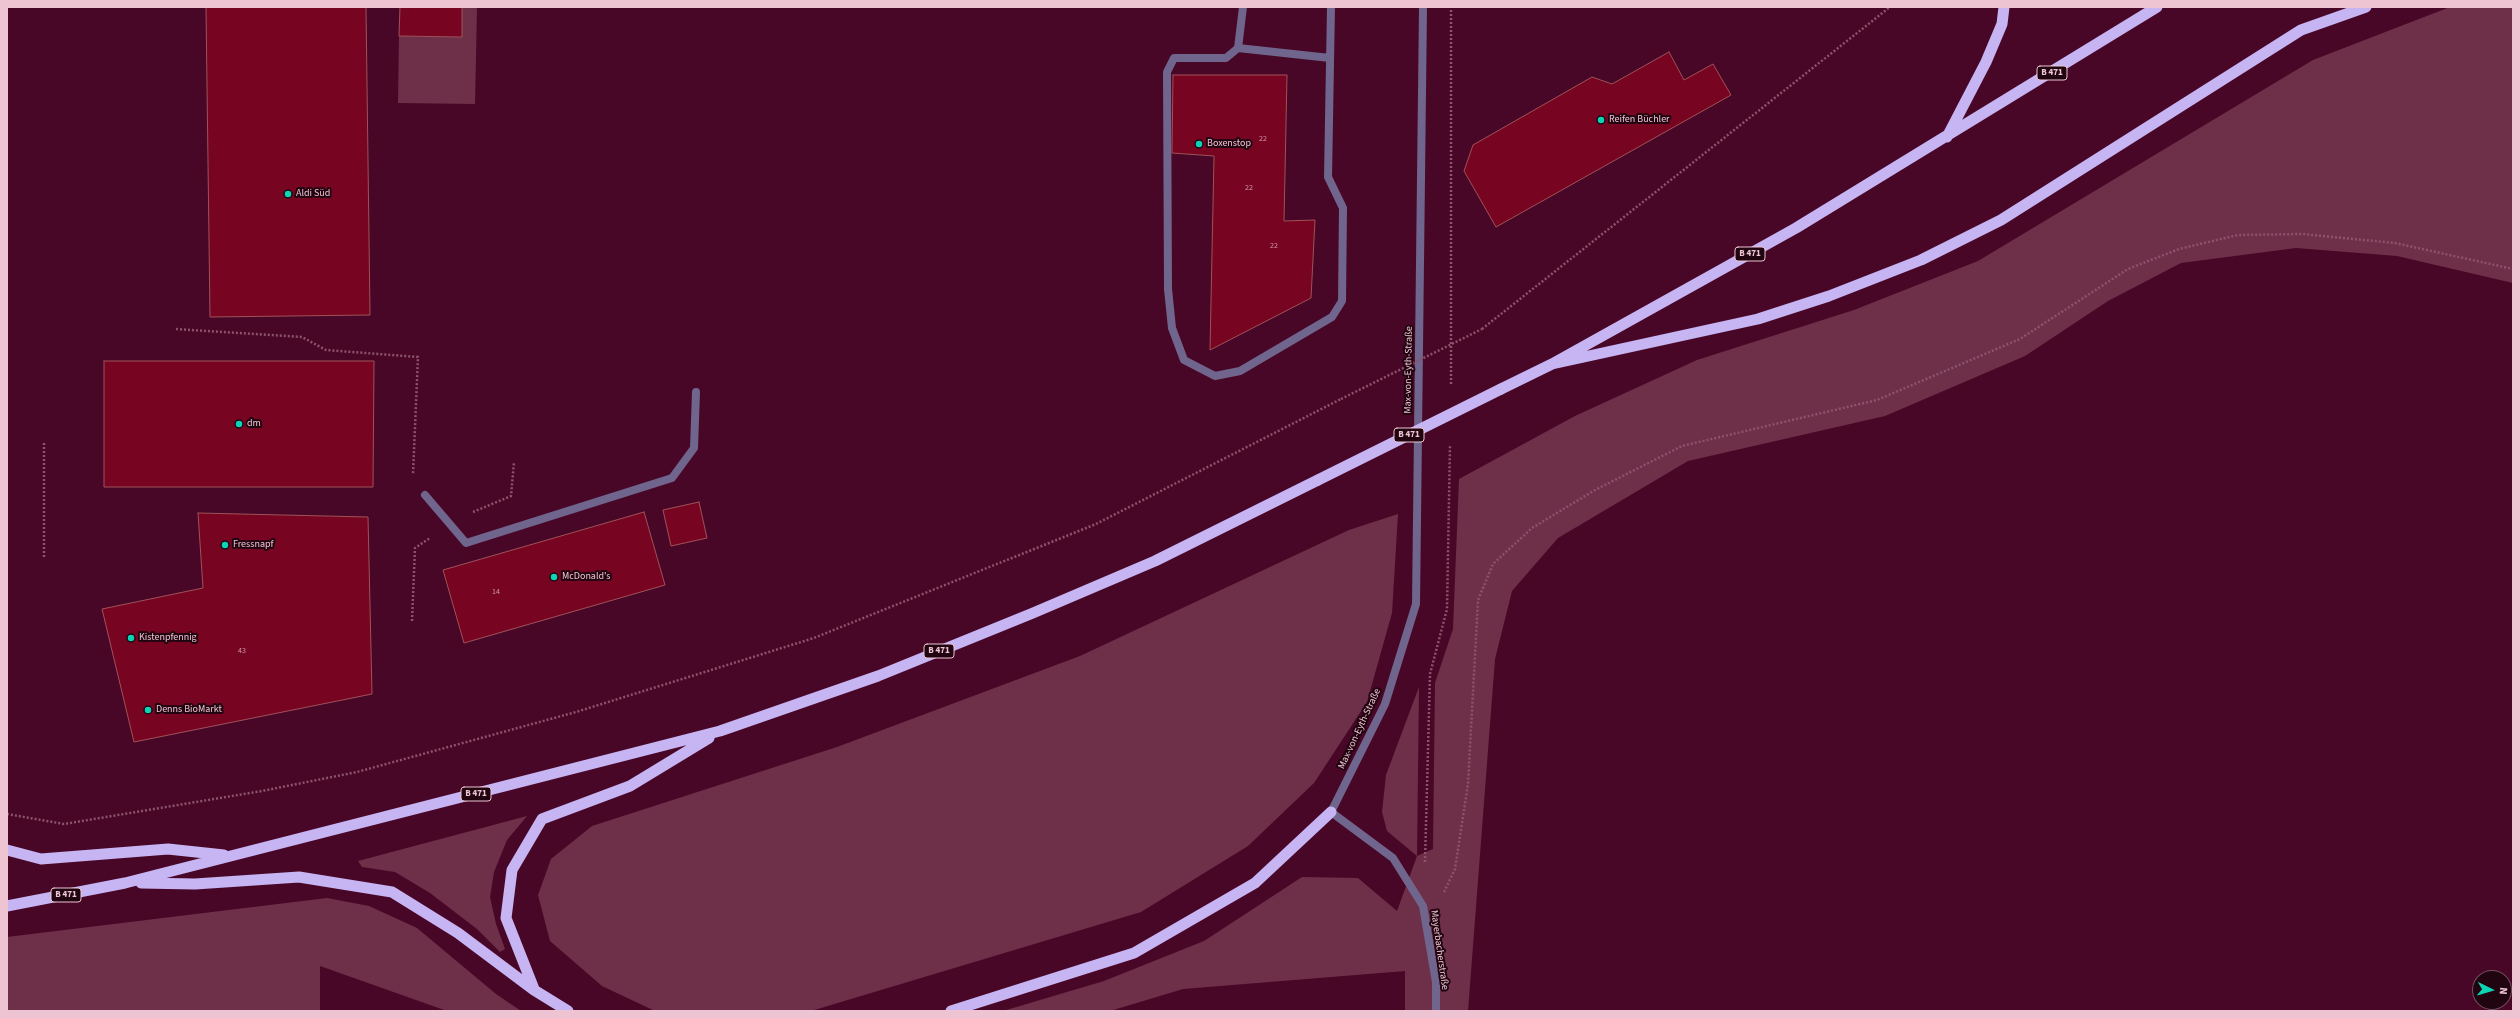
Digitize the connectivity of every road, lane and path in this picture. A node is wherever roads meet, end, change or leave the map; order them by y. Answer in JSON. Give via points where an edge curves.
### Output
{"nodes":[{"id":1,"x":1243,"y":7,"type":"edge"},
{"id":2,"x":1331,"y":7,"type":"edge"},
{"id":3,"x":1423,"y":7,"type":"edge"},
{"id":4,"x":1890,"y":7,"type":"edge"},
{"id":5,"x":2004,"y":7,"type":"edge"},
{"id":6,"x":2157,"y":7,"type":"edge"},
{"id":7,"x":2366,"y":7,"type":"edge"},
{"id":8,"x":1238,"y":48,"type":"junction"},
{"id":9,"x":1330,"y":58,"type":"junction"},
{"id":10,"x":1946,"y":139,"type":"junction"},
{"id":11,"x":2513,"y":269,"type":"edge"},
{"id":12,"x":176,"y":328,"type":"dead end"},
{"id":13,"x":1552,"y":364,"type":"junction"},
{"id":14,"x":696,"y":392,"type":"dead end"},
{"id":15,"x":44,"y":443,"type":"dead end"},
{"id":16,"x":413,"y":479,"type":"dead end"},
{"id":17,"x":425,"y":495,"type":"dead end"},
{"id":18,"x":44,"y":557,"type":"dead end"},
{"id":19,"x":720,"y":731,"type":"junction"},
{"id":20,"x":1331,"y":812,"type":"junction"},
{"id":21,"x":7,"y":814,"type":"edge"},
{"id":22,"x":7,"y":850,"type":"edge"},
{"id":23,"x":232,"y":856,"type":"junction"},
{"id":24,"x":124,"y":883,"type":"junction"},
{"id":25,"x":7,"y":906,"type":"edge"},
{"id":26,"x":1423,"y":906,"type":"junction"},
{"id":27,"x":534,"y":990,"type":"junction"},
{"id":28,"x":568,"y":1011,"type":"edge"},
{"id":29,"x":951,"y":1011,"type":"edge"},
{"id":30,"x":1436,"y":1011,"type":"edge"}],
"edges":[{"from":1,"to":8,"type":"street"},
{"from":2,"to":9,"type":"street"},
{"from":3,"to":20,"type":"street","name":"Max-von-Eyth-Straße","via":[[1416,604],[1385,704]]},
{"from":4,"to":21,"type":"path","bridge":true,"via":[[1482,329],[1096,524],[814,638],[576,712],[357,772],[262,791],[64,824]]},
{"from":5,"to":10,"type":"highway","via":[[2002,24],[1986,62]]},
{"from":6,"to":10,"type":"highway","number":"B 471"},
{"from":7,"to":13,"type":"highway","via":[[2301,30],[2000,220],[1921,260],[1830,296],[1758,319]]},
{"from":8,"to":9,"type":"street"},
{"from":8,"to":9,"type":"street","via":[[1226,58],[1174,58],[1167,72],[1168,289],[1172,328],[1184,360],[1215,376],[1240,371],[1332,317],[1342,301],[1342,208],[1328,177]]},
{"from":10,"to":13,"type":"highway","number":"B 471","via":[[1796,228]]},
{"from":11,"to":26,"type":"path","via":[[2395,243],[2302,234],[2238,235],[2216,240],[2179,249],[2128,269],[2020,339],[1877,400],[1682,446],[1595,490],[1532,528],[1493,564],[1478,600],[1468,784],[1463,828],[1455,869],[1442,897]]},
{"from":12,"to":16,"type":"path","via":[[302,337],[326,350],[418,357]]},
{"from":13,"to":19,"type":"highway","number":"B 471","bridge":true,"via":[[1155,561],[878,676]]},
{"from":14,"to":17,"type":"street","via":[[694,448],[672,478],[466,543]]},
{"from":15,"to":18,"type":"path"},
{"from":19,"to":23,"type":"highway","number":"B 471"},
{"from":19,"to":27,"type":"highway","via":[[630,786],[542,819],[512,870],[506,918]]},
{"from":20,"to":26,"type":"street","name":"Mayerbacherstraße","via":[[1394,858]]},
{"from":20,"to":29,"type":"highway","via":[[1256,883],[1134,953]]},
{"from":22,"to":23,"type":"highway","via":[[42,859],[168,849]]},
{"from":23,"to":24,"type":"highway","number":"B 471"},
{"from":24,"to":25,"type":"highway","number":"B 471"},
{"from":24,"to":27,"type":"highway","via":[[195,884],[299,877],[392,892],[458,933]]},
{"from":26,"to":30,"type":"street","name":"Mayerbacherstraße","via":[[1436,982]]},
{"from":27,"to":28,"type":"highway"}]}
